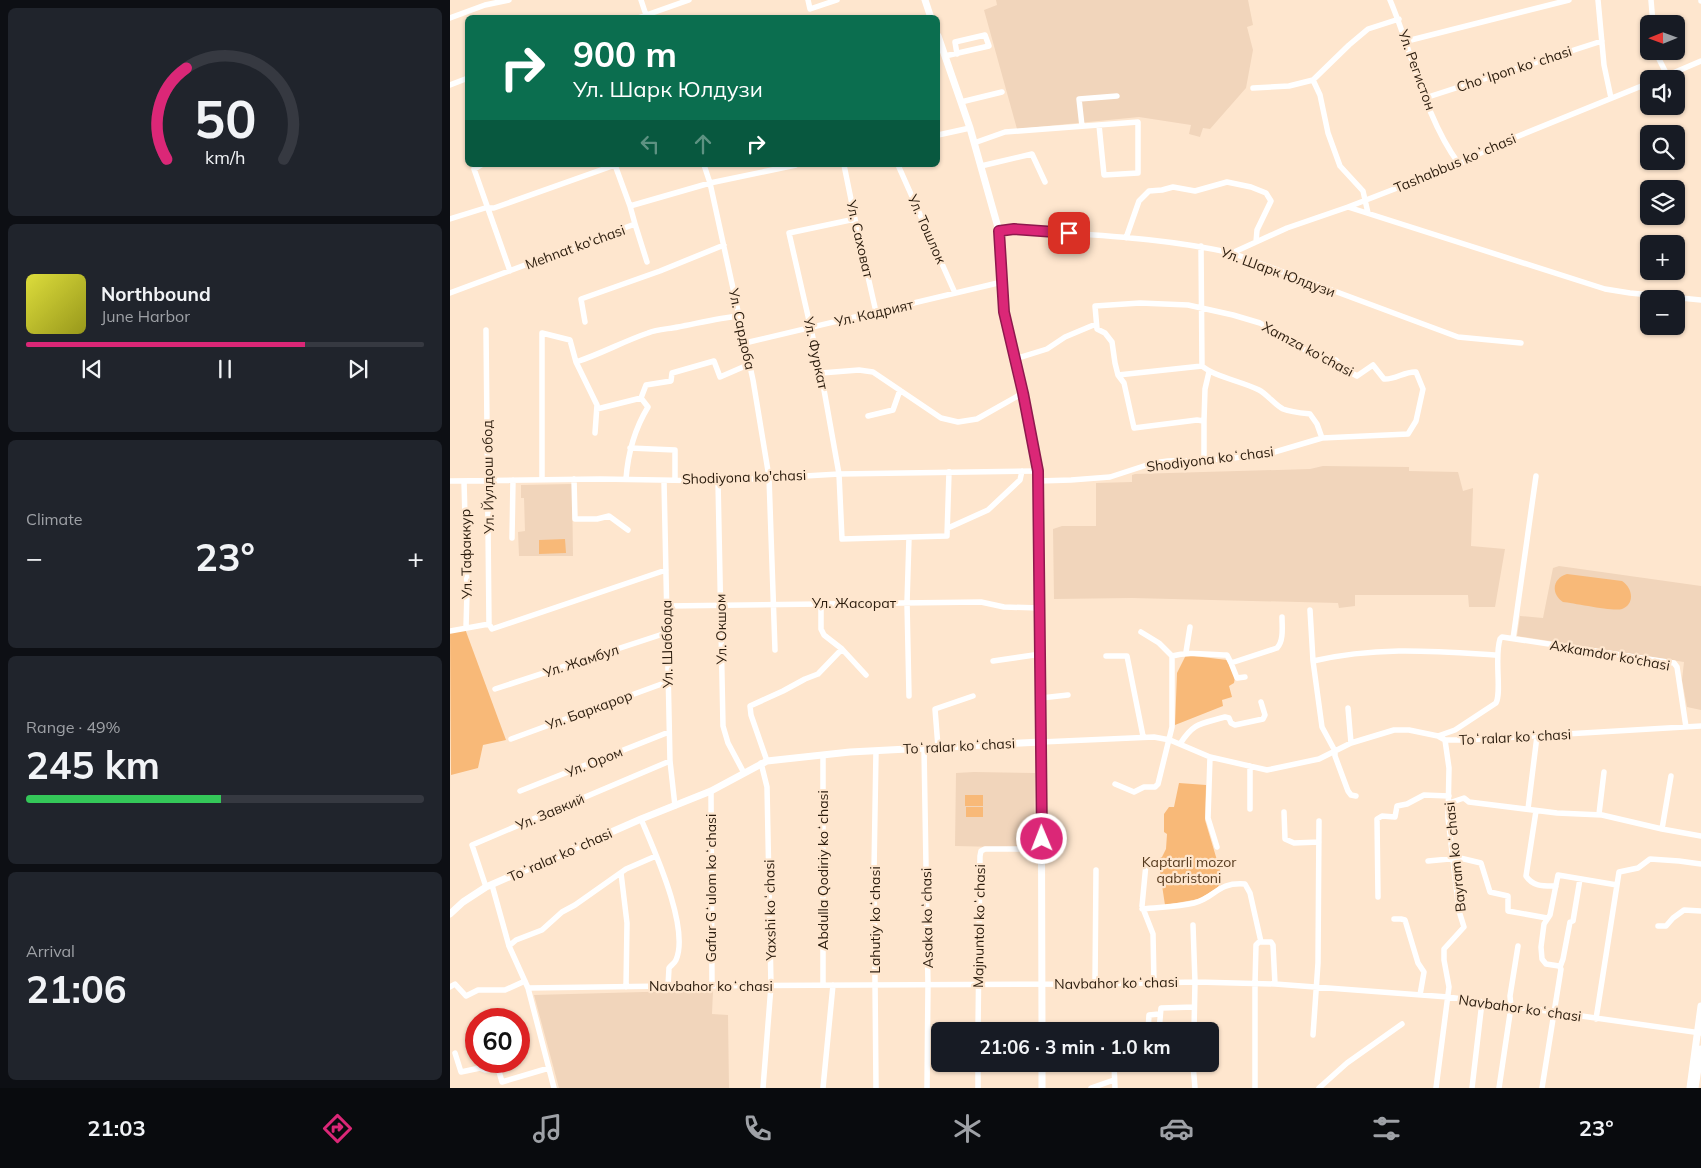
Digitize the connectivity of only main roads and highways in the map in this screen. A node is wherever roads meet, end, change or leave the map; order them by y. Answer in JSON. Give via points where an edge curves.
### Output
{"nodes":[{"id":1,"x":925,"y":0,"type":"edge"},
{"id":2,"x":930,"y":15,"type":"edge"},
{"id":3,"x":940,"y":43,"type":"edge"},
{"id":4,"x":1041,"y":742,"type":"junction"},
{"id":5,"x":450,"y":914,"type":"edge"},
{"id":6,"x":1701,"y":1006,"type":"edge"},
{"id":7,"x":1042,"y":1022,"type":"edge"},
{"id":8,"x":1699,"y":1033,"type":"edge"},
{"id":9,"x":1701,"y":1049,"type":"edge"},
{"id":10,"x":1042,"y":1072,"type":"edge"},
{"id":11,"x":1042,"y":1088,"type":"edge"},
{"id":12,"x":1690,"y":1088,"type":"edge"},
{"id":13,"x":1695,"y":1088,"type":"edge"}],
"edges":[{"from":1,"to":2,"type":"main road"},
{"from":3,"to":4,"type":"main road","via":[[970,128],[999,231],[1004,312],[1038,471]]},
{"from":4,"to":5,"type":"main road","name":"Toʻralar koʻchasi","via":[[824,755],[764,762],[710,790],[489,886]]},
{"from":4,"to":7,"type":"main road"},
{"from":6,"to":8,"type":"main road"},
{"from":8,"to":12,"type":"main road"},
{"from":9,"to":13,"type":"main road"},
{"from":10,"to":11,"type":"main road"}]}
